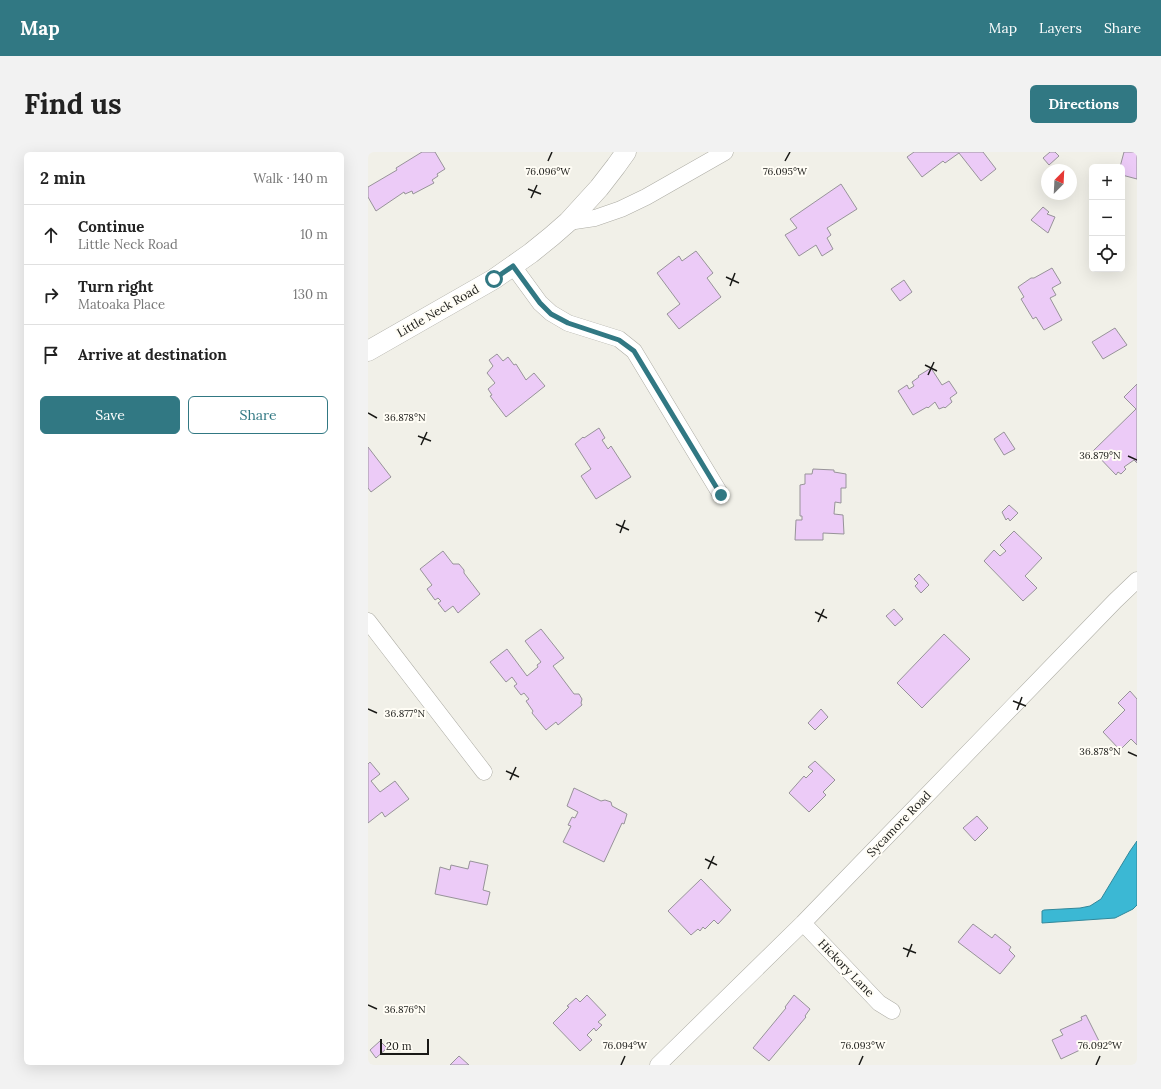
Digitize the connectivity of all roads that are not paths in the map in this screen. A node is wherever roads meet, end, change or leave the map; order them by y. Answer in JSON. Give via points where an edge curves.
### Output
{"nodes":[{"id":1,"x":626,"y":152,"type":"edge"},
{"id":2,"x":725,"y":152,"type":"edge"},
{"id":3,"x":568,"y":222,"type":"junction"},
{"id":4,"x":513,"y":266,"type":"junction"},
{"id":5,"x":368,"y":352,"type":"edge"},
{"id":6,"x":721,"y":495,"type":"dead end"},
{"id":7,"x":1137,"y":580,"type":"edge"},
{"id":8,"x":368,"y":621,"type":"edge"},
{"id":9,"x":484,"y":772,"type":"dead end"},
{"id":10,"x":803,"y":923,"type":"junction"},
{"id":11,"x":892,"y":1011,"type":"dead end"},
{"id":12,"x":658,"y":1065,"type":"edge"}],
"edges":[{"from":1,"to":3,"type":"street","name":"Little Neck Road","via":[[599,188]]},
{"from":2,"to":3,"type":"street","via":[[621,209],[595,218]]},
{"from":3,"to":4,"type":"street","name":"Little Neck Road"},
{"from":4,"to":5,"type":"street","name":"Little Neck Road"},
{"from":4,"to":6,"type":"street","via":[[551,314],[568,323],[619,340],[634,351]]},
{"from":7,"to":10,"type":"street","name":"Sycamore Road"},
{"from":8,"to":9,"type":"street"},
{"from":10,"to":11,"type":"street","name":"Hickory Lane","via":[[879,1003]]},
{"from":10,"to":12,"type":"street","name":"Sycamore Road"}]}
